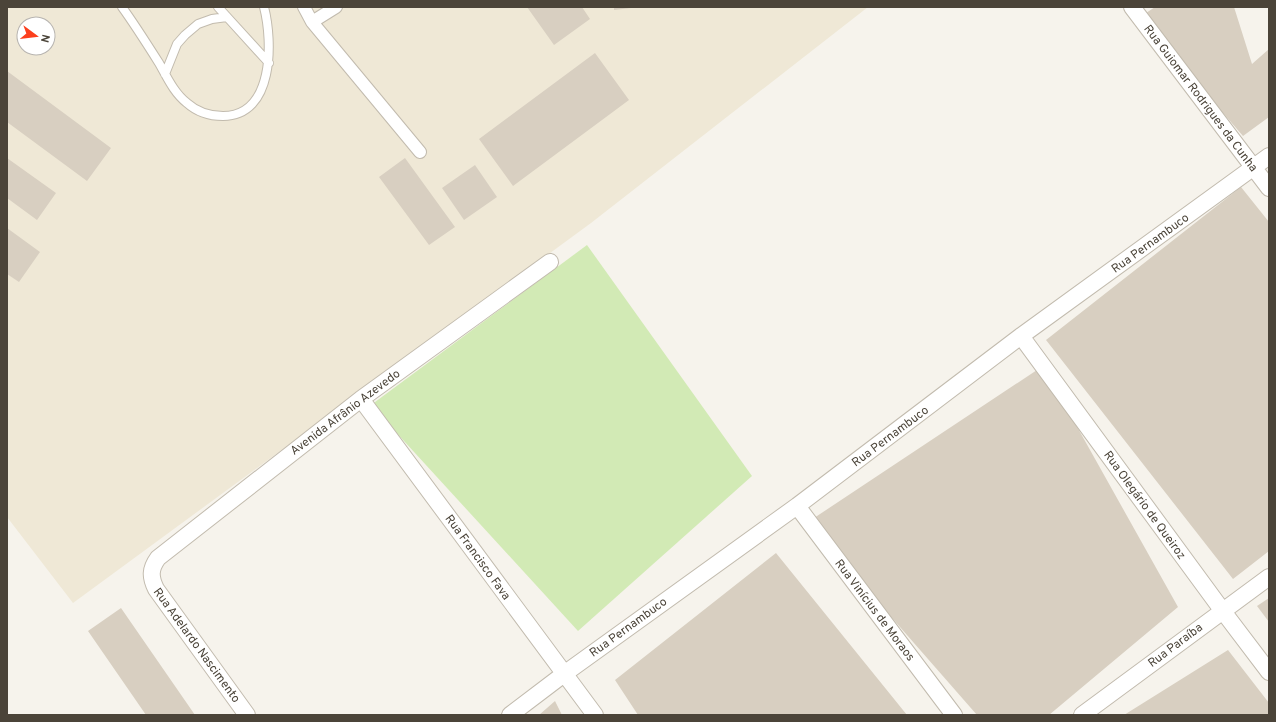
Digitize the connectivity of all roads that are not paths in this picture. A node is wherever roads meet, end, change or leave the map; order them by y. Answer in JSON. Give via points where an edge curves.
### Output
{"nodes":[{"id":1,"x":122,"y":7,"type":"edge"},
{"id":2,"x":218,"y":7,"type":"edge"},
{"id":3,"x":264,"y":7,"type":"edge"},
{"id":4,"x":304,"y":7,"type":"edge"},
{"id":5,"x":336,"y":7,"type":"edge"},
{"id":6,"x":1132,"y":7,"type":"edge"},
{"id":7,"x":227,"y":17,"type":"junction"},
{"id":8,"x":312,"y":22,"type":"junction"},
{"id":9,"x":269,"y":63,"type":"junction"},
{"id":10,"x":165,"y":74,"type":"junction"},
{"id":11,"x":420,"y":152,"type":"dead end"},
{"id":12,"x":1269,"y":156,"type":"edge"},
{"id":13,"x":1253,"y":167,"type":"junction"},
{"id":14,"x":1269,"y":188,"type":"edge"},
{"id":15,"x":550,"y":262,"type":"dead end"},
{"id":16,"x":1021,"y":336,"type":"junction"},
{"id":17,"x":361,"y":399,"type":"junction"},
{"id":18,"x":797,"y":506,"type":"junction"},
{"id":19,"x":151,"y":573,"type":"joint"},
{"id":20,"x":1269,"y":577,"type":"edge"},
{"id":21,"x":1222,"y":610,"type":"junction"},
{"id":22,"x":1269,"y":672,"type":"edge"},
{"id":23,"x":564,"y":674,"type":"junction"},
{"id":24,"x":247,"y":715,"type":"edge"},
{"id":25,"x":510,"y":715,"type":"edge"},
{"id":26,"x":595,"y":715,"type":"edge"},
{"id":27,"x":954,"y":715,"type":"edge"},
{"id":28,"x":1082,"y":715,"type":"edge"}],
"edges":[{"from":1,"to":10,"type":"lane"},
{"from":2,"to":7,"type":"lane"},
{"from":3,"to":9,"type":"lane","via":[[270,41]]},
{"from":4,"to":8,"type":"street"},
{"from":5,"to":8,"type":"street"},
{"from":6,"to":13,"type":"street","name":"Rua Guiomar Rodrigues da Cunha"},
{"from":7,"to":9,"type":"lane"},
{"from":7,"to":10,"type":"lane","via":[[198,24],[185,35],[177,44]]},
{"from":8,"to":11,"type":"street"},
{"from":9,"to":10,"type":"lane","via":[[257,98],[247,110],[231,116],[214,116],[200,112],[186,103]]},
{"from":12,"to":13,"type":"street","name":"Rua Pernambuco"},
{"from":13,"to":14,"type":"street","name":"Rua Guiomar Rodrigues da Cunha"},
{"from":13,"to":16,"type":"street","name":"Rua Pernambuco"},
{"from":15,"to":17,"type":"street","name":"Avenida Afrânio Azevedo"},
{"from":16,"to":18,"type":"street","name":"Rua Pernambuco"},
{"from":16,"to":21,"type":"street","name":"Rua Olegário de Queiroz"},
{"from":17,"to":19,"type":"street","name":"Avenida Afrânio Azevedo","via":[[158,558]]},
{"from":17,"to":23,"type":"street","name":"Rua Francisco Fava"},
{"from":18,"to":23,"type":"street","name":"Rua Pernambuco"},
{"from":18,"to":27,"type":"street","name":"Rua Vinícius de Moraos"},
{"from":19,"to":24,"type":"street","name":"Rua Adelardo Nascimento","via":[[156,589]]},
{"from":20,"to":21,"type":"street","name":"Rua Paraíba"},
{"from":21,"to":22,"type":"street","name":"Rua Olegário de Queiroz"},
{"from":21,"to":28,"type":"street","name":"Rua Paraíba"},
{"from":23,"to":25,"type":"street","name":"Rua Pernambuco"},
{"from":23,"to":26,"type":"street","name":"Rua Francisco Fava"}]}
